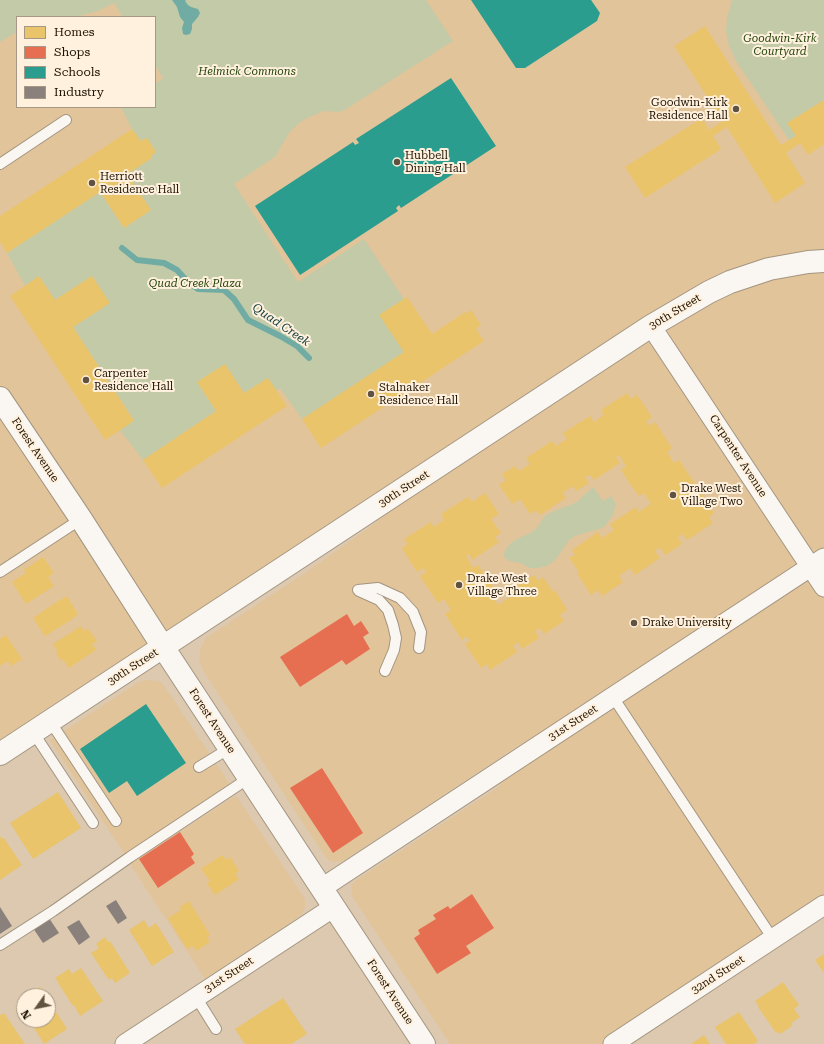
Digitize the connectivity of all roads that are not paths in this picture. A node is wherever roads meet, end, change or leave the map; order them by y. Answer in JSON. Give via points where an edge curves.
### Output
{"nodes":[{"id":1,"x":66,"y":120,"type":"dead end"},
{"id":2,"x":0,"y":164,"type":"edge"},
{"id":3,"x":824,"y":261,"type":"edge"},
{"id":4,"x":651,"y":326,"type":"junction"},
{"id":5,"x":0,"y":398,"type":"edge"},
{"id":6,"x":81,"y":519,"type":"junction"},
{"id":7,"x":817,"y":562,"type":"edge"},
{"id":8,"x":0,"y":572,"type":"edge"},
{"id":9,"x":824,"y":587,"type":"edge"},
{"id":10,"x":163,"y":647,"type":"junction"},
{"id":11,"x":420,"y":648,"type":"dead end"},
{"id":12,"x":384,"y":671,"type":"dead end"},
{"id":13,"x":613,"y":697,"type":"junction"},
{"id":14,"x":41,"y":727,"type":"junction"},
{"id":15,"x":230,"y":748,"type":"junction"},
{"id":16,"x":0,"y":754,"type":"edge"},
{"id":17,"x":200,"y":767,"type":"dead end"},
{"id":18,"x":249,"y":778,"type":"junction"},
{"id":19,"x":116,"y":821,"type":"dead end"},
{"id":20,"x":93,"y":823,"type":"dead end"},
{"id":21,"x":322,"y":888,"type":"junction"},
{"id":22,"x":824,"y":905,"type":"edge"},
{"id":23,"x":334,"y":907,"type":"junction"},
{"id":24,"x":773,"y":939,"type":"junction"},
{"id":25,"x":0,"y":945,"type":"edge"},
{"id":26,"x":196,"y":997,"type":"junction"},
{"id":27,"x":216,"y":1029,"type":"dead end"},
{"id":28,"x":421,"y":1043,"type":"edge"},
{"id":29,"x":125,"y":1044,"type":"edge"},
{"id":30,"x":613,"y":1044,"type":"edge"}],
"edges":[{"from":1,"to":2,"type":"lane"},
{"from":3,"to":4,"type":"main road","name":"30th Street","via":[[769,269],[730,282]]},
{"from":4,"to":7,"type":"street","name":"Carpenter Avenue"},
{"from":4,"to":10,"type":"main road","name":"30th Street"},
{"from":5,"to":6,"type":"main road","name":"Forest Avenue"},
{"from":6,"to":8,"type":"lane"},
{"from":6,"to":10,"type":"main road","name":"Forest Avenue"},
{"from":7,"to":9,"type":"street","name":"Carpenter Avenue"},
{"from":7,"to":13,"type":"street","name":"31st Street"},
{"from":10,"to":14,"type":"main road","name":"30th Street"},
{"from":10,"to":15,"type":"main road","name":"Forest Avenue"},
{"from":11,"to":12,"type":"lane","via":[[421,632],[413,612],[400,598],[378,588],[358,590],[380,600],[388,610],[393,625],[396,638],[394,650]]},
{"from":13,"to":21,"type":"street","name":"31st Street"},
{"from":13,"to":24,"type":"lane"},
{"from":14,"to":16,"type":"main road","name":"30th Street"},
{"from":14,"to":19,"type":"lane"},
{"from":14,"to":20,"type":"lane"},
{"from":15,"to":17,"type":"lane"},
{"from":15,"to":18,"type":"main road","name":"Forest Avenue"},
{"from":18,"to":21,"type":"main road","name":"Forest Avenue"},
{"from":18,"to":25,"type":"lane"},
{"from":21,"to":23,"type":"main road","name":"Forest Avenue"},
{"from":22,"to":24,"type":"street","name":"32nd Street"},
{"from":23,"to":26,"type":"street","name":"31st Street"},
{"from":23,"to":28,"type":"main road","name":"Forest Avenue"},
{"from":24,"to":30,"type":"street","name":"32nd Street"},
{"from":26,"to":27,"type":"lane"},
{"from":26,"to":29,"type":"street","name":"31st Street"}]}
